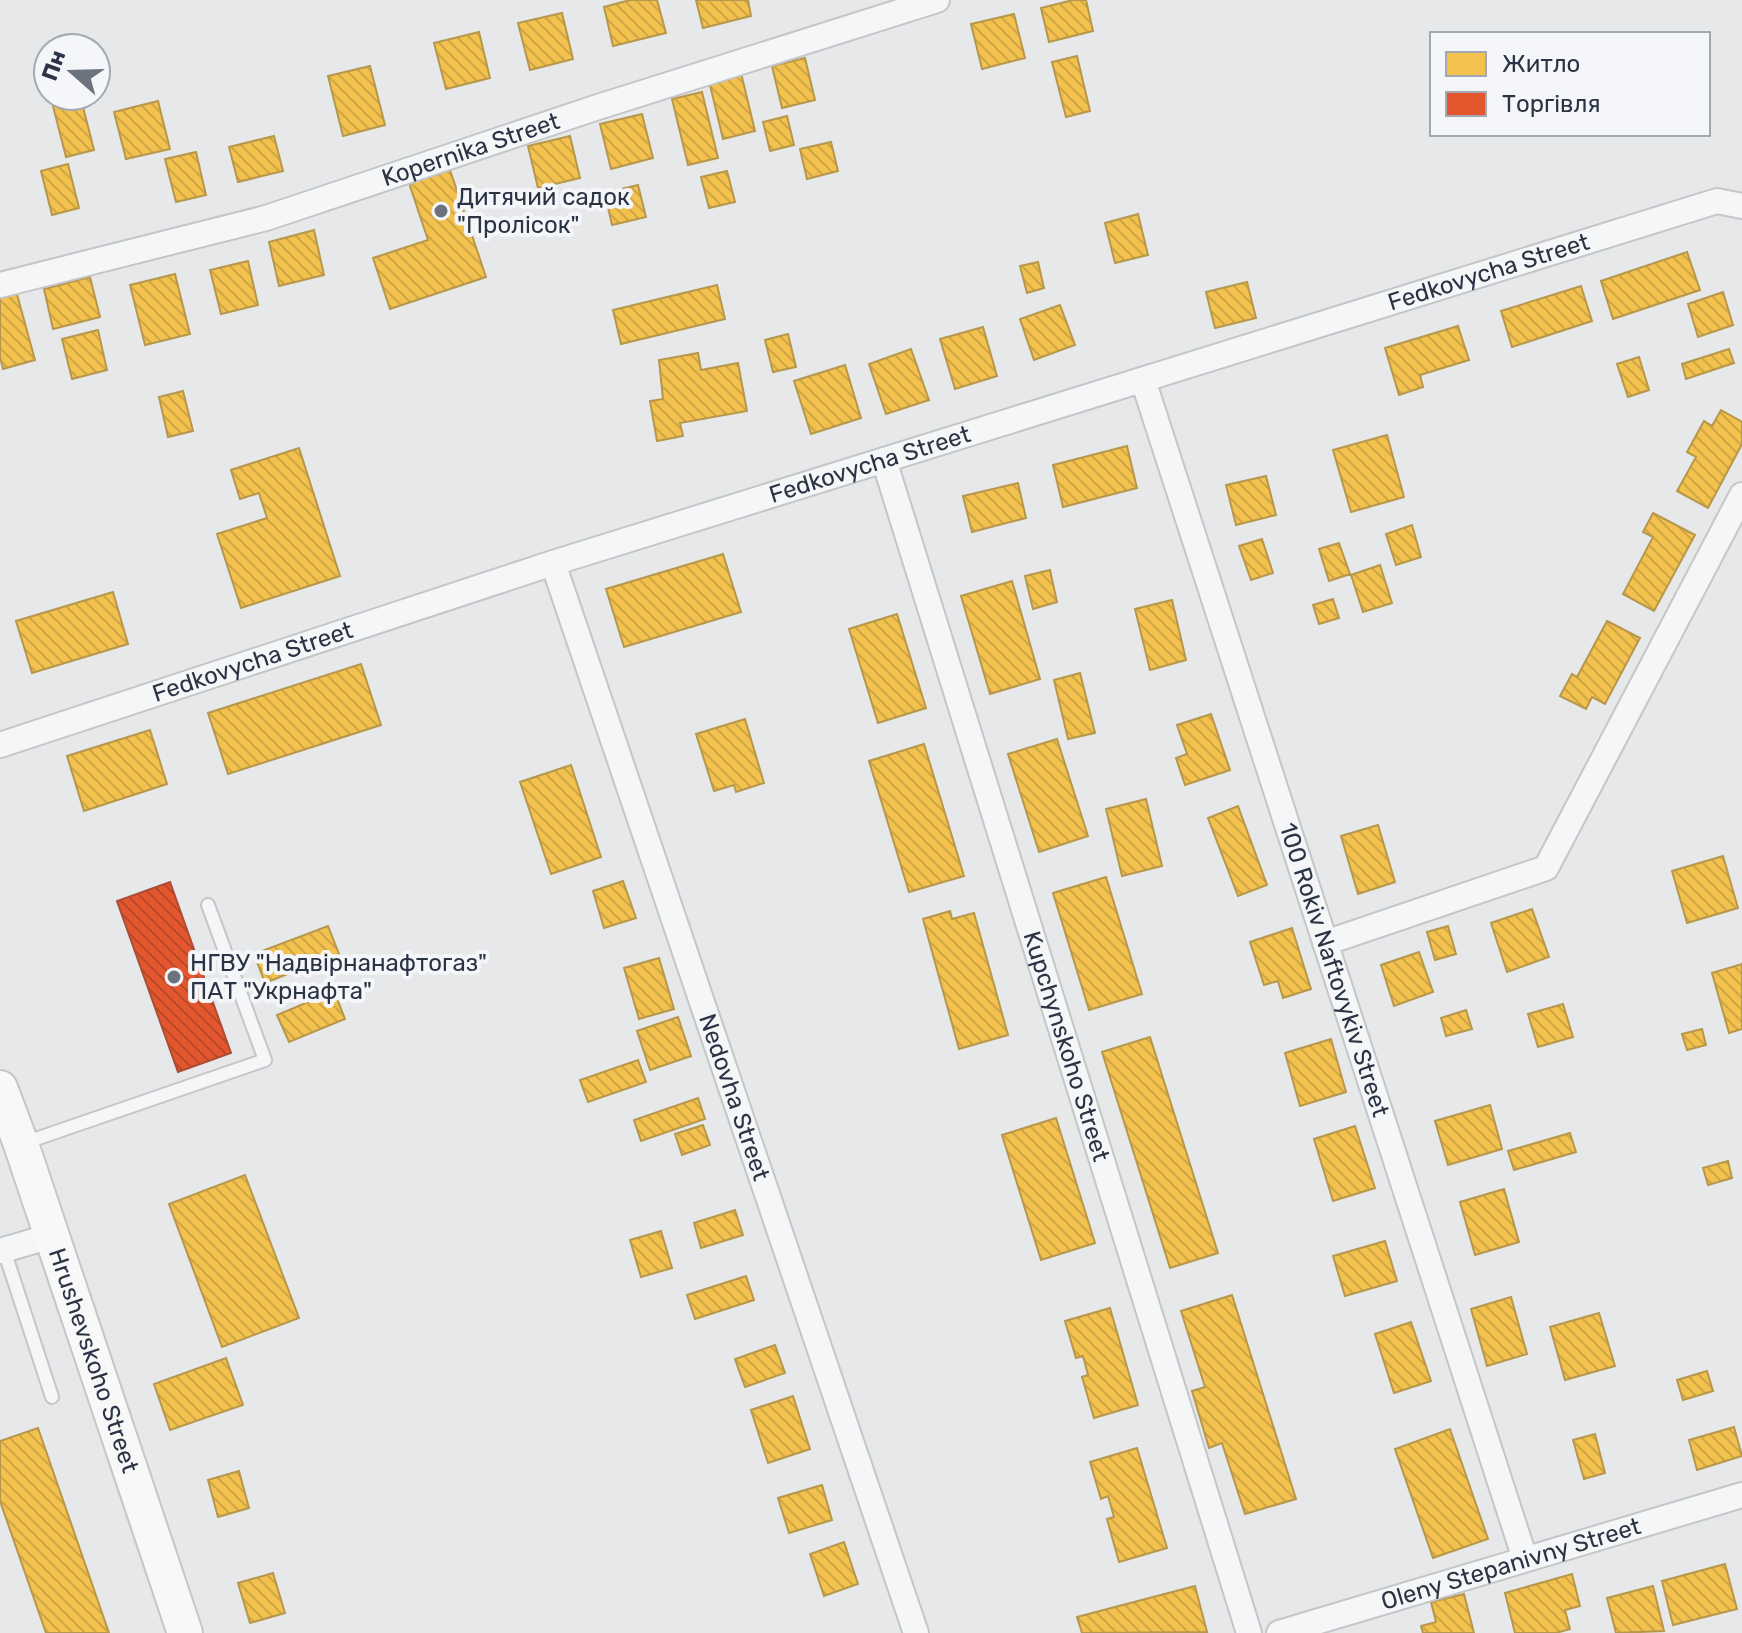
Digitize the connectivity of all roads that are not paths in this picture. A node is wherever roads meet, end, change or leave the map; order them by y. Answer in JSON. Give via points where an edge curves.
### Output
{"nodes":[{"id":1,"x":937,"y":0,"type":"edge"},
{"id":2,"x":867,"y":10,"type":"edge"},
{"id":3,"x":1742,"y":206,"type":"edge"},
{"id":4,"x":0,"y":285,"type":"edge"},
{"id":5,"x":1143,"y":380,"type":"junction"},
{"id":6,"x":884,"y":460,"type":"junction"},
{"id":7,"x":1742,"y":495,"type":"edge"},
{"id":8,"x":553,"y":563,"type":"junction"},
{"id":9,"x":0,"y":745,"type":"edge"},
{"id":10,"x":208,"y":905,"type":"dead end"},
{"id":11,"x":1325,"y":943,"type":"junction"},
{"id":12,"x":0,"y":1088,"type":"edge"},
{"id":13,"x":21,"y":1144,"type":"junction"},
{"id":14,"x":51,"y":1236,"type":"junction"},
{"id":15,"x":2,"y":1250,"type":"edge"},
{"id":16,"x":52,"y":1397,"type":"dead end"},
{"id":17,"x":1742,"y":1495,"type":"edge"},
{"id":18,"x":1525,"y":1559,"type":"junction"},
{"id":19,"x":185,"y":1633,"type":"edge"},
{"id":20,"x":916,"y":1633,"type":"edge"},
{"id":21,"x":1249,"y":1633,"type":"edge"},
{"id":22,"x":1279,"y":1633,"type":"edge"}],
"edges":[{"from":1,"to":2,"type":"street","name":"Kopernika Street"},
{"from":2,"to":4,"type":"street","name":"Kopernika Street","via":[[266,218]]},
{"from":3,"to":5,"type":"street","name":"Fedkovycha Street","via":[[1717,201]]},
{"from":5,"to":6,"type":"street","name":"Fedkovycha Street"},
{"from":5,"to":11,"type":"street","name":"100 Rokiv Naftovykiv Street"},
{"from":6,"to":8,"type":"street","name":"Fedkovycha Street"},
{"from":6,"to":21,"type":"street","name":"Kupchynskoho Street"},
{"from":7,"to":11,"type":"street","via":[[1546,868]]},
{"from":8,"to":9,"type":"street","name":"Fedkovycha Street"},
{"from":8,"to":20,"type":"street","name":"Nedovha Street"},
{"from":10,"to":13,"type":"lane","via":[[265,1060]]},
{"from":11,"to":18,"type":"street","name":"100 Rokiv Naftovykiv Street"},
{"from":12,"to":13,"type":"street","name":"Hrushevskoho Street"},
{"from":13,"to":14,"type":"street","name":"Hrushevskoho Street"},
{"from":14,"to":15,"type":"street"},
{"from":14,"to":19,"type":"street","name":"Hrushevskoho Street"},
{"from":15,"to":16,"type":"lane"},
{"from":17,"to":18,"type":"street","name":"Oleny Stepanivny Street"},
{"from":18,"to":22,"type":"street","name":"Oleny Stepanivny Street"}]}
